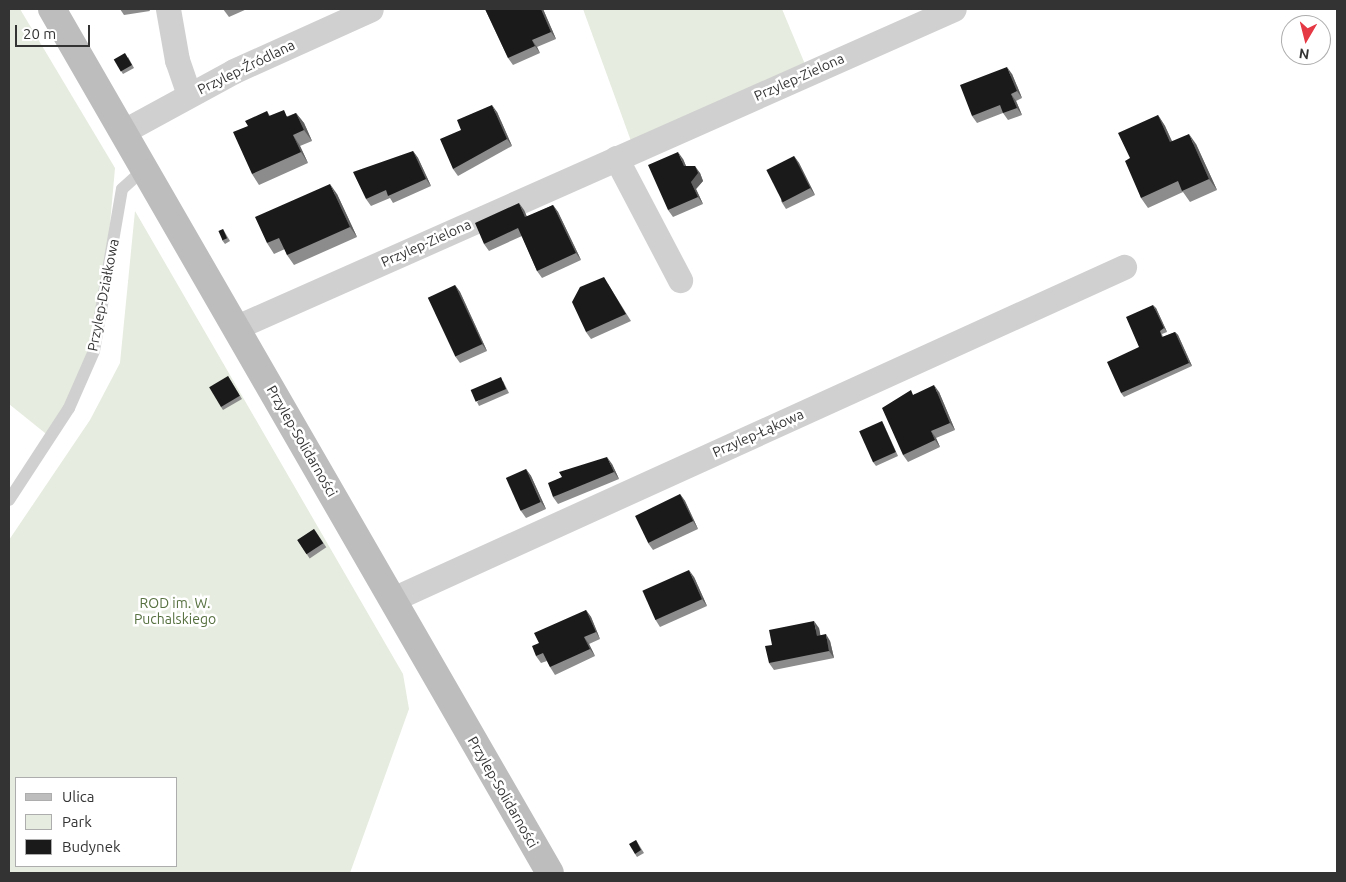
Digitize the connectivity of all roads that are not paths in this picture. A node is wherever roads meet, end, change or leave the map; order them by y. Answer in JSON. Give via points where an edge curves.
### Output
{"nodes":[{"id":1,"x":52,"y":9,"type":"edge"},
{"id":2,"x":168,"y":9,"type":"edge"},
{"id":3,"x":371,"y":9,"type":"edge"},
{"id":4,"x":954,"y":9,"type":"edge"},
{"id":5,"x":189,"y":94,"type":"junction"},
{"id":6,"x":124,"y":131,"type":"junction"},
{"id":7,"x":616,"y":158,"type":"junction"},
{"id":8,"x":145,"y":168,"type":"junction"},
{"id":9,"x":1124,"y":267,"type":"dead end"},
{"id":10,"x":680,"y":280,"type":"dead end"},
{"id":11,"x":236,"y":327,"type":"junction"},
{"id":12,"x":9,"y":500,"type":"edge"},
{"id":13,"x":392,"y":599,"type":"junction"},
{"id":14,"x":550,"y":873,"type":"edge"}],
"edges":[{"from":1,"to":6,"type":"main road","name":"Przylep-Solidarności"},
{"from":2,"to":5,"type":"street","via":[[176,60]]},
{"from":3,"to":5,"type":"street","name":"Przylep-Źródlana"},
{"from":4,"to":7,"type":"street","name":"Przylep-Zielona"},
{"from":5,"to":6,"type":"street","name":"Przylep-Źródlana"},
{"from":6,"to":8,"type":"main road","name":"Przylep-Solidarności"},
{"from":7,"to":10,"type":"street"},
{"from":7,"to":11,"type":"street","name":"Przylep-Zielona"},
{"from":8,"to":11,"type":"main road","name":"Przylep-Solidarności"},
{"from":8,"to":12,"type":"lane","name":"Przylep-Działkowa","via":[[122,189],[94,351],[69,408]]},
{"from":9,"to":13,"type":"street","name":"Przylep-Łąkowa"},
{"from":11,"to":13,"type":"main road","name":"Przylep-Solidarności"},
{"from":13,"to":14,"type":"main road","name":"Przylep-Solidarności"}]}
